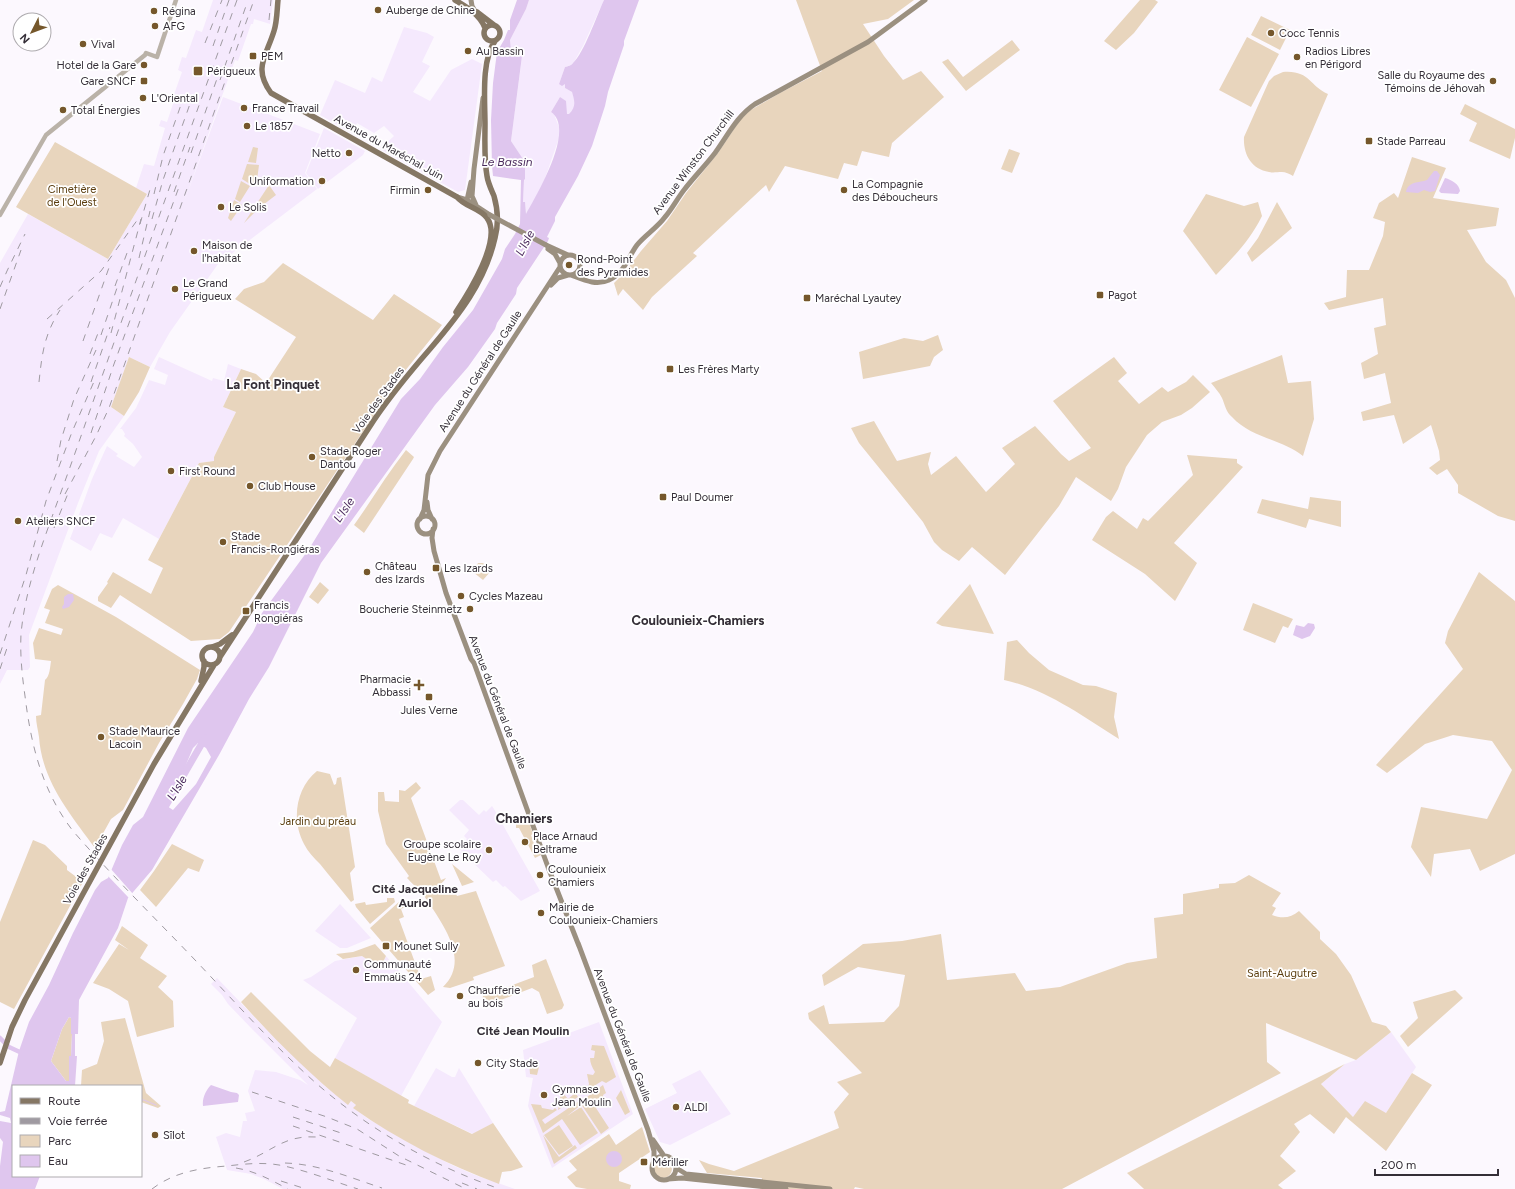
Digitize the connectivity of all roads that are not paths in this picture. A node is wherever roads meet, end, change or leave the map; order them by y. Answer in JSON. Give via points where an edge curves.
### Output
{"nodes":[{"id":1,"x":176,"y":0,"type":"edge"},
{"id":2,"x":278,"y":0,"type":"edge"},
{"id":3,"x":455,"y":0,"type":"edge"},
{"id":4,"x":470,"y":0,"type":"edge"},
{"id":5,"x":925,"y":0,"type":"edge"},
{"id":6,"x":467,"y":7,"type":"junction"},
{"id":7,"x":475,"y":11,"type":"junction"},
{"id":8,"x":494,"y":25,"type":"junction"},
{"id":9,"x":485,"y":28,"type":"junction"},
{"id":10,"x":487,"y":40,"type":"junction"},
{"id":11,"x":495,"y":41,"type":"junction"},
{"id":12,"x":488,"y":57,"type":"junction"},
{"id":13,"x":485,"y":83,"type":"junction"},
{"id":14,"x":470,"y":195,"type":"junction"},
{"id":15,"x":462,"y":198,"type":"junction"},
{"id":16,"x":473,"y":206,"type":"junction"},
{"id":17,"x":483,"y":214,"type":"junction"},
{"id":18,"x":0,"y":215,"type":"edge"},
{"id":19,"x":491,"y":216,"type":"junction"},
{"id":20,"x":545,"y":246,"type":"junction"},
{"id":21,"x":568,"y":255,"type":"junction"},
{"id":22,"x":560,"y":265,"type":"junction"},
{"id":23,"x":579,"y":269,"type":"junction"},
{"id":24,"x":570,"y":275,"type":"junction"},
{"id":25,"x":592,"y":282,"type":"junction"},
{"id":26,"x":545,"y":290,"type":"junction"},
{"id":27,"x":430,"y":348,"type":"junction"},
{"id":28,"x":427,"y":487,"type":"junction"},
{"id":29,"x":420,"y":519,"type":"junction"},
{"id":30,"x":432,"y":519,"type":"junction"},
{"id":31,"x":433,"y":529,"type":"junction"},
{"id":32,"x":423,"y":534,"type":"junction"},
{"id":33,"x":434,"y":551,"type":"junction"},
{"id":34,"x":240,"y":626,"type":"junction"},
{"id":35,"x":212,"y":647,"type":"junction"},
{"id":36,"x":220,"y":656,"type":"junction"},
{"id":37,"x":204,"y":661,"type":"junction"},
{"id":38,"x":214,"y":665,"type":"junction"},
{"id":39,"x":198,"y":690,"type":"junction"},
{"id":40,"x":0,"y":1063,"type":"edge"},
{"id":41,"x":648,"y":1130,"type":"junction"},
{"id":42,"x":664,"y":1156,"type":"junction"},
{"id":43,"x":654,"y":1161,"type":"junction"},
{"id":44,"x":675,"y":1165,"type":"junction"},
{"id":45,"x":668,"y":1179,"type":"junction"},
{"id":46,"x":786,"y":1189,"type":"edge"},
{"id":47,"x":830,"y":1189,"type":"edge"}],
"edges":[{"from":1,"to":18,"type":"street","via":[[157,57],[146,53],[49,132]]},
{"from":2,"to":15,"type":"main road","name":"Avenue du Maréchal Juin","via":[[275,25],[261,69],[263,80],[273,95]]},
{"from":3,"to":6,"type":"main road"},
{"from":4,"to":6,"type":"main road"},
{"from":4,"to":7,"type":"main road"},
{"from":5,"to":25,"type":"main road","name":"Avenue Winston Churchill","via":[[868,42],[747,110],[664,219],[634,249],[619,273],[609,280]]},
{"from":6,"to":7,"type":"main road"},
{"from":6,"to":9,"type":"main road","via":[[482,20]]},
{"from":7,"to":8,"type":"main road"},
{"from":8,"to":9,"type":"main road"},
{"from":8,"to":11,"type":"main road","via":[[500,32]]},
{"from":9,"to":10,"type":"main road","via":[[483,34]]},
{"from":10,"to":11,"type":"main road"},
{"from":10,"to":12,"type":"main road","name":"Voie des Stades"},
{"from":11,"to":12,"type":"main road","name":"Voie des Stades"},
{"from":12,"to":13,"type":"main road","name":"Voie des Stades"},
{"from":13,"to":14,"type":"main road"},
{"from":13,"to":27,"type":"main road","name":"Voie des Stades","via":[[485,162],[497,211],[496,235],[475,290],[458,316]]},
{"from":14,"to":15,"type":"main road"},
{"from":14,"to":16,"type":"main road"},
{"from":15,"to":16,"type":"main road"},
{"from":15,"to":16,"type":"main road","name":"Avenue du Maréchal Juin","via":[[460,201]]},
{"from":16,"to":17,"type":"main road","name":"Avenue du Maréchal Juin"},
{"from":16,"to":19,"type":"main road","name":"Avenue du Maréchal Juin"},
{"from":17,"to":19,"type":"main road","name":"Avenue du Maréchal Juin"},
{"from":17,"to":27,"type":"main road","name":"Voie des Stades","via":[[489,221],[491,234],[482,264],[462,303]]},
{"from":19,"to":20,"type":"main road","bridge":true},
{"from":20,"to":21,"type":"main road"},
{"from":20,"to":22,"type":"main road","via":[[555,254]]},
{"from":21,"to":22,"type":"main road","via":[[563,258]]},
{"from":21,"to":23,"type":"main road","via":[[577,258],[580,263]]},
{"from":22,"to":24,"type":"main road","via":[[563,272]]},
{"from":22,"to":26,"type":"main road","name":"Avenue du Général de Gaulle"},
{"from":23,"to":24,"type":"main road"},
{"from":23,"to":25,"type":"main road","via":[[586,280]]},
{"from":24,"to":25,"type":"main road","name":"Avenue Winston Churchill"},
{"from":24,"to":26,"type":"main road","name":"Avenue du Général de Gaulle","via":[[558,278]]},
{"from":26,"to":28,"type":"main road","name":"Avenue du Général de Gaulle","via":[[440,451],[428,476]]},
{"from":27,"to":34,"type":"main road","name":"Voie des Stades","via":[[370,426]]},
{"from":28,"to":29,"type":"main road","name":"Avenue du Général de Gaulle"},
{"from":28,"to":30,"type":"main road","name":"Avenue du Général de Gaulle","via":[[428,510]]},
{"from":29,"to":30,"type":"main road","via":[[424,516]]},
{"from":29,"to":32,"type":"main road","via":[[417,527]]},
{"from":30,"to":31,"type":"main road"},
{"from":31,"to":32,"type":"main road"},
{"from":31,"to":33,"type":"main road"},
{"from":32,"to":33,"type":"main road"},
{"from":33,"to":41,"type":"main road","name":"Avenue du Général de Gaulle"},
{"from":34,"to":35,"type":"main road","name":"Voie des Stades","via":[[225,641]]},
{"from":34,"to":36,"type":"main road","name":"Voie des Stades"},
{"from":35,"to":36,"type":"main road","via":[[219,651]]},
{"from":35,"to":37,"type":"main road","via":[[203,651]]},
{"from":36,"to":38,"type":"main road"},
{"from":37,"to":38,"type":"main road"},
{"from":37,"to":39,"type":"main road","name":"Voie des Stades","via":[[203,676]]},
{"from":38,"to":39,"type":"main road","name":"Voie des Stades"},
{"from":39,"to":40,"type":"main road","name":"Voie des Stades","via":[[150,771],[20,1008]]},
{"from":41,"to":42,"type":"main road","name":"Avenue du Général de Gaulle"},
{"from":41,"to":43,"type":"main road","name":"Avenue du Général de Gaulle"},
{"from":42,"to":43,"type":"main road"},
{"from":42,"to":44,"type":"main road","name":"Avenue du Général de Gaulle","via":[[670,1158]]},
{"from":43,"to":45,"type":"main road","name":"Avenue du Général de Gaulle","via":[[654,1174],[661,1179]]},
{"from":44,"to":45,"type":"main road","via":[[674,1173]]},
{"from":44,"to":47,"type":"main road","name":"Avenue du Général de Gaulle","via":[[686,1174]]},
{"from":45,"to":46,"type":"main road","via":[[682,1178]]}]}
